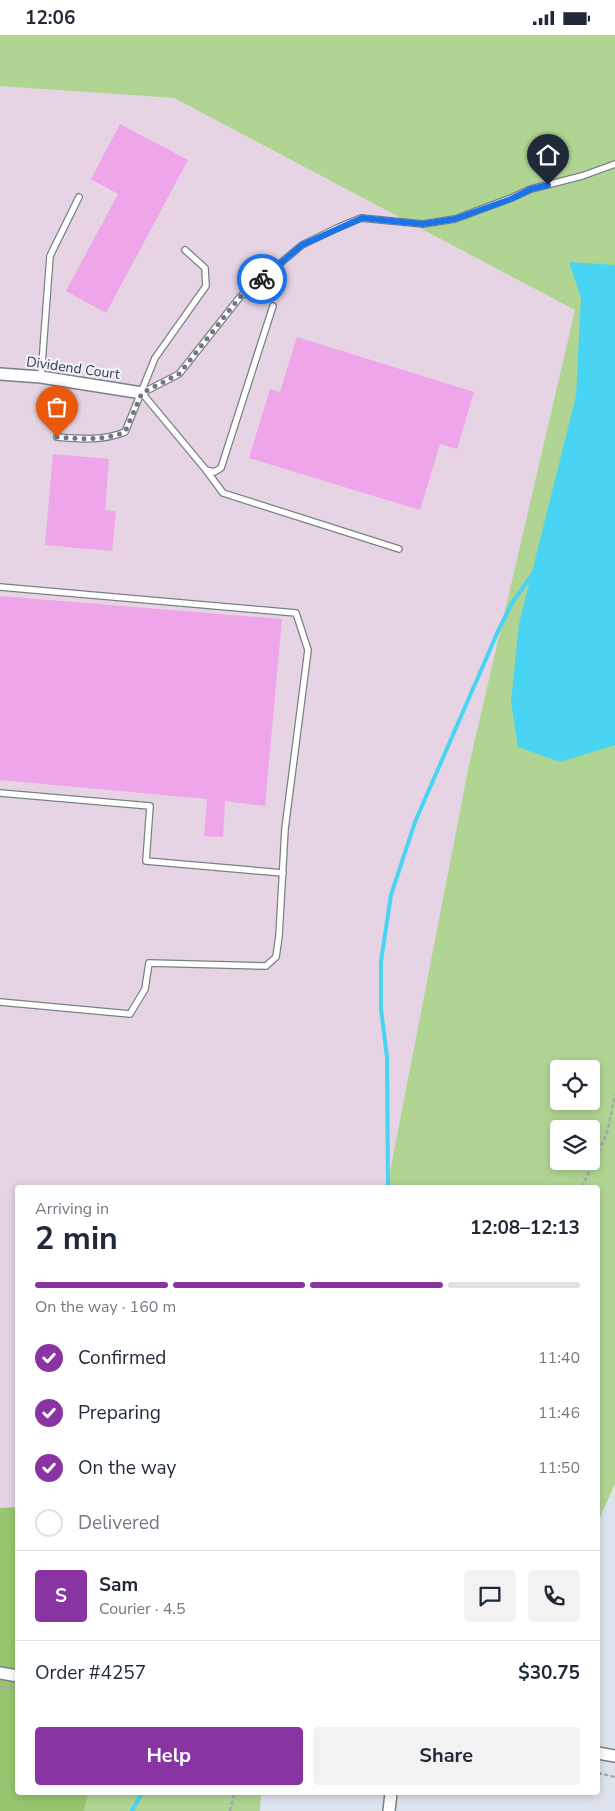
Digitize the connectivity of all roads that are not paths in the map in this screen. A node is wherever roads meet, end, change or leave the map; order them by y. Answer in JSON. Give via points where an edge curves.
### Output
{"nodes":[{"id":1,"x":615,"y":164,"type":"edge"},
{"id":2,"x":79,"y":197,"type":"dead end"},
{"id":3,"x":185,"y":250,"type":"dead end"},
{"id":4,"x":273,"y":306,"type":"dead end"},
{"id":5,"x":0,"y":374,"type":"edge"},
{"id":6,"x":41,"y":377,"type":"junction"},
{"id":7,"x":142,"y":393,"type":"junction"},
{"id":8,"x":57,"y":437,"type":"dead end"},
{"id":9,"x":206,"y":470,"type":"junction"},
{"id":10,"x":399,"y":549,"type":"dead end"},
{"id":11,"x":0,"y":587,"type":"edge"},
{"id":12,"x":0,"y":793,"type":"edge"},
{"id":13,"x":283,"y":873,"type":"junction"},
{"id":14,"x":0,"y":1002,"type":"edge"},
{"id":15,"x":0,"y":1673,"type":"edge"},
{"id":16,"x":15,"y":1676,"type":"edge"},
{"id":17,"x":600,"y":1753,"type":"edge"},
{"id":18,"x":615,"y":1756,"type":"edge"},
{"id":19,"x":391,"y":1795,"type":"edge"},
{"id":20,"x":389,"y":1811,"type":"edge"}],
"edges":[{"from":1,"to":7,"type":"lane","via":[[531,189],[455,219],[423,224],[362,218],[337,228],[302,245],[240,297],[179,374]]},
{"from":2,"to":6,"type":"lane","via":[[50,256]]},
{"from":3,"to":7,"type":"lane","via":[[205,268],[206,286],[155,358]]},
{"from":4,"to":9,"type":"lane","via":[[221,468],[214,472]]},
{"from":5,"to":6,"type":"street","name":"Dividend Court"},
{"from":6,"to":7,"type":"street","name":"Dividend Court"},
{"from":7,"to":8,"type":"lane","via":[[125,432],[110,438]]},
{"from":7,"to":9,"type":"lane"},
{"from":9,"to":10,"type":"lane","via":[[223,493]]},
{"from":11,"to":13,"type":"lane","via":[[296,613],[308,650],[285,829]]},
{"from":12,"to":13,"type":"lane","via":[[150,806],[146,861]]},
{"from":13,"to":14,"type":"lane","via":[[276,957],[266,966],[149,963],[145,989],[130,1014]]},
{"from":15,"to":16,"type":"street"},
{"from":17,"to":18,"type":"street"},
{"from":19,"to":20,"type":"street"}]}
